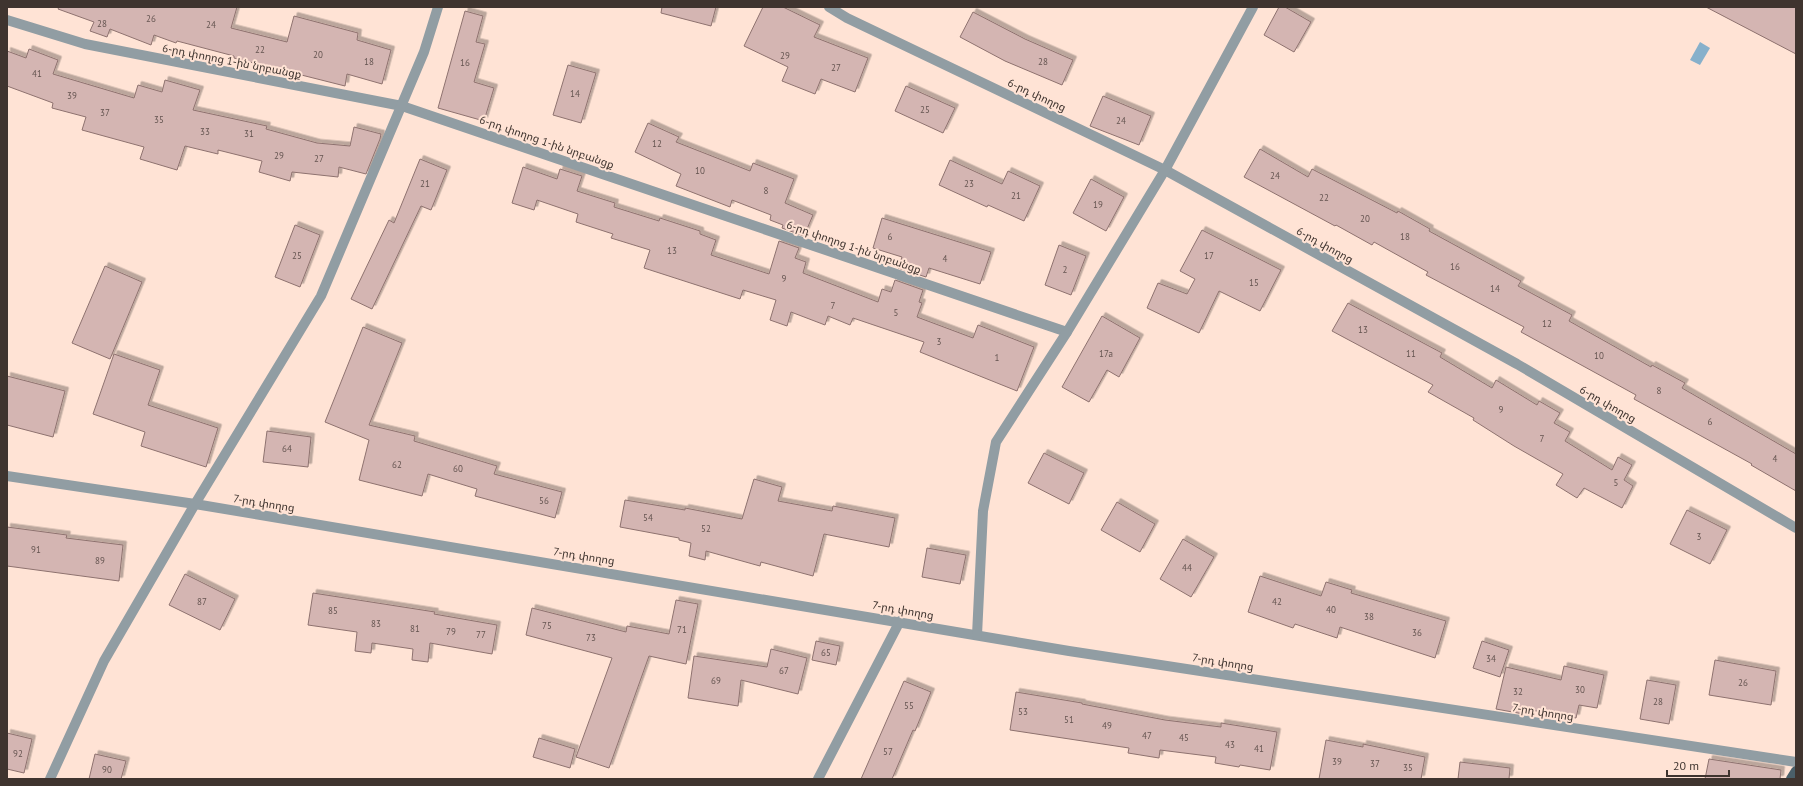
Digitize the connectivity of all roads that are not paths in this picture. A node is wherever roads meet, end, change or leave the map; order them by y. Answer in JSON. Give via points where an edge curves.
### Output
{"nodes":[{"id":1,"x":438,"y":7,"type":"edge"},
{"id":2,"x":829,"y":7,"type":"edge"},
{"id":3,"x":1252,"y":7,"type":"edge"},
{"id":4,"x":7,"y":20,"type":"edge"},
{"id":5,"x":402,"y":106,"type":"junction"},
{"id":6,"x":1165,"y":170,"type":"junction"},
{"id":7,"x":1067,"y":332,"type":"junction"},
{"id":8,"x":7,"y":476,"type":"edge"},
{"id":9,"x":195,"y":504,"type":"junction"},
{"id":10,"x":1796,"y":528,"type":"edge"},
{"id":11,"x":900,"y":621,"type":"junction"},
{"id":12,"x":977,"y":635,"type":"junction"},
{"id":13,"x":1796,"y":762,"type":"edge"},
{"id":14,"x":1796,"y":771,"type":"edge"},
{"id":15,"x":50,"y":779,"type":"edge"},
{"id":16,"x":818,"y":779,"type":"edge"},
{"id":17,"x":1791,"y":779,"type":"edge"}],
"edges":[{"from":1,"to":5,"type":"street","via":[[424,52]]},
{"from":2,"to":6,"type":"street","name":"6-րդ փողոց","via":[[847,18]]},
{"from":3,"to":6,"type":"street"},
{"from":4,"to":5,"type":"street","name":"6-րդ փողոց 1-ին նրբանցք","via":[[85,44]]},
{"from":5,"to":7,"type":"street","name":"6-րդ փողոց 1-ին նրբանցք"},
{"from":5,"to":9,"type":"street","via":[[321,296]]},
{"from":6,"to":7,"type":"street"},
{"from":6,"to":10,"type":"street","name":"6-րդ փողոց","via":[[1516,364]]},
{"from":7,"to":12,"type":"street","via":[[996,442],[983,511]]},
{"from":8,"to":9,"type":"street","name":"7-րդ փողոց"},
{"from":9,"to":11,"type":"street","name":"7-րդ փողոց"},
{"from":9,"to":15,"type":"street","via":[[104,662]]},
{"from":11,"to":12,"type":"street","name":"7-րդ փողոց"},
{"from":11,"to":16,"type":"street"},
{"from":12,"to":13,"type":"street","name":"7-րդ փողոց"},
{"from":14,"to":17,"type":"main road"}]}
